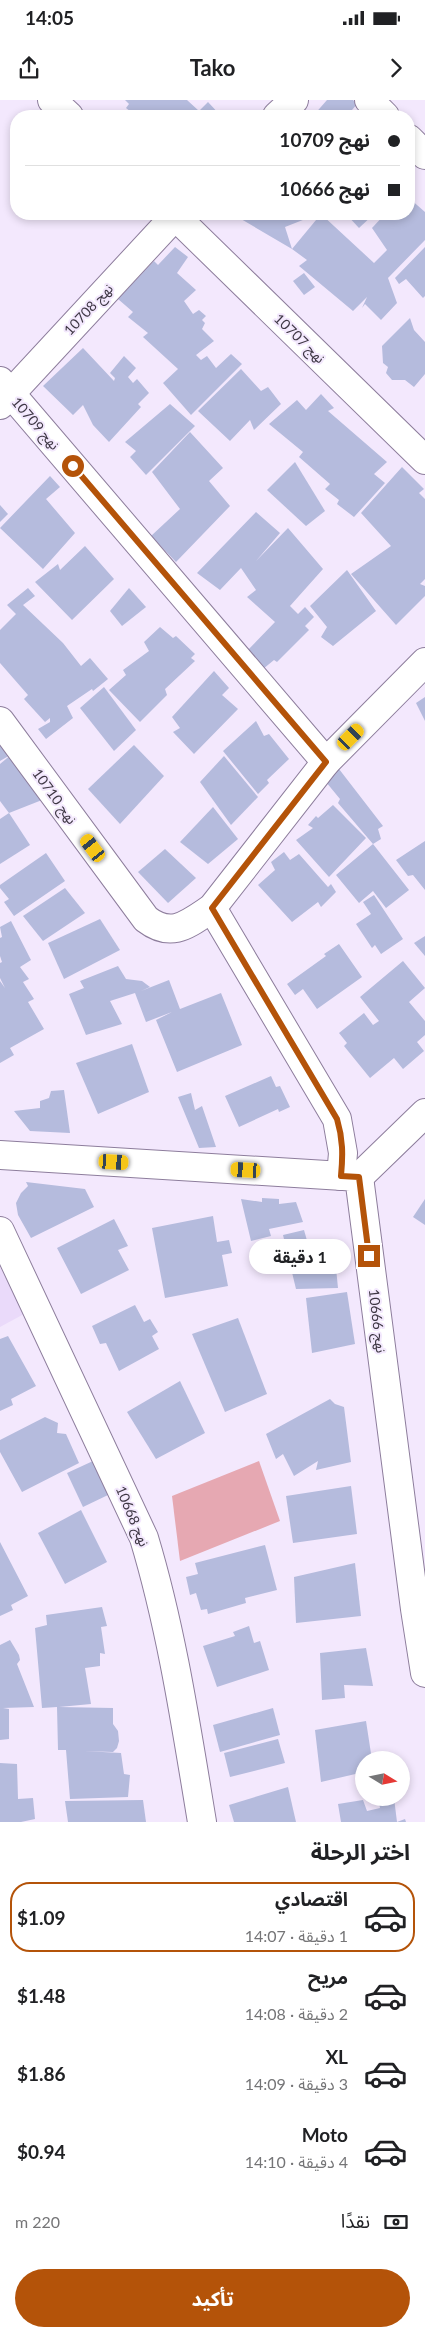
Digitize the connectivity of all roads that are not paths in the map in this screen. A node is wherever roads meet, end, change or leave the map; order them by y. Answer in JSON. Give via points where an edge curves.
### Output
{"nodes":[{"id":1,"x":52,"y":100,"type":"edge"},
{"id":2,"x":294,"y":100,"type":"edge"},
{"id":3,"x":369,"y":100,"type":"edge"},
{"id":4,"x":63,"y":110,"type":"edge"},
{"id":5,"x":283,"y":110,"type":"edge"},
{"id":6,"x":380,"y":110,"type":"edge"},
{"id":7,"x":415,"y":145,"type":"edge"},
{"id":8,"x":425,"y":155,"type":"edge"},
{"id":9,"x":169,"y":220,"type":"edge"},
{"id":10,"x":181,"y":220,"type":"edge"},
{"id":11,"x":4,"y":393,"type":"edge"},
{"id":12,"x":425,"y":460,"type":"edge"},
{"id":13,"x":425,"y":662,"type":"edge"},
{"id":14,"x":0,"y":721,"type":"edge"},
{"id":15,"x":326,"y":762,"type":"junction"},
{"id":16,"x":212,"y":908,"type":"junction"},
{"id":17,"x":425,"y":1113,"type":"edge"},
{"id":18,"x":0,"y":1155,"type":"edge"},
{"id":19,"x":350,"y":1176,"type":"junction"},
{"id":20,"x":0,"y":1231,"type":"edge"},
{"id":21,"x":425,"y":1673,"type":"edge"},
{"id":22,"x":202,"y":1822,"type":"edge"}],
"edges":[{"from":1,"to":4,"type":"street"},
{"from":2,"to":5,"type":"street"},
{"from":3,"to":6,"type":"street"},
{"from":7,"to":8,"type":"street"},
{"from":9,"to":11,"type":"street","name":"نهج 10708"},
{"from":10,"to":12,"type":"street","name":"نهج 10707"},
{"from":11,"to":15,"type":"street","name":"نهج 10709"},
{"from":13,"to":15,"type":"street"},
{"from":14,"to":16,"type":"street","name":"نهج 10710","via":[[146,919],[168,930],[179,928]]},
{"from":15,"to":16,"type":"street"},
{"from":16,"to":19,"type":"street","name":"نهج 10666","via":[[337,1119]]},
{"from":17,"to":19,"type":"street"},
{"from":18,"to":19,"type":"street"},
{"from":19,"to":21,"type":"street","name":"نهج 10666"},
{"from":20,"to":22,"type":"street","name":"نهج 10668","via":[[144,1538],[172,1644]]}]}
